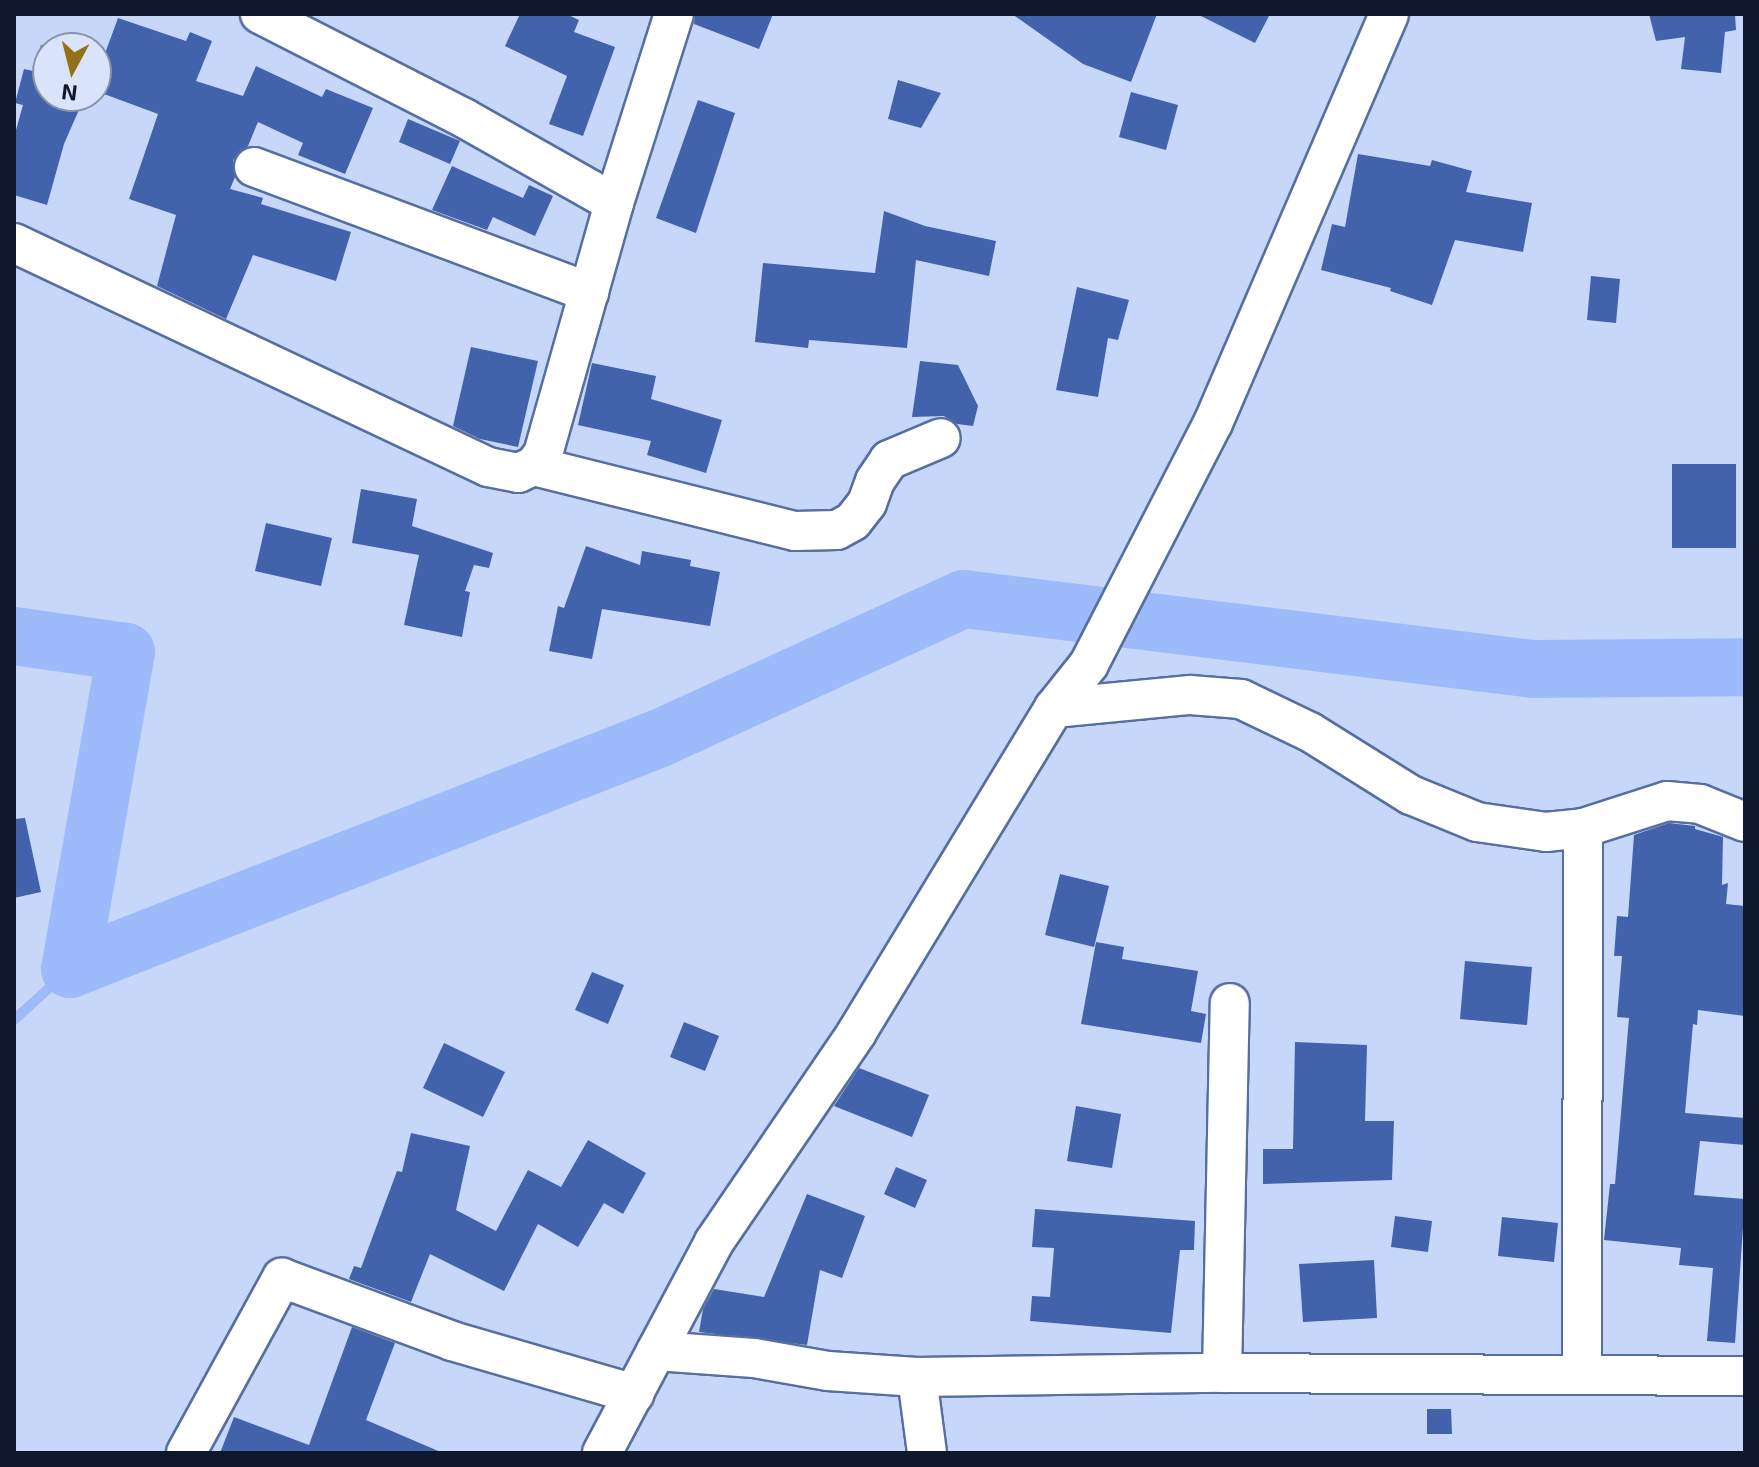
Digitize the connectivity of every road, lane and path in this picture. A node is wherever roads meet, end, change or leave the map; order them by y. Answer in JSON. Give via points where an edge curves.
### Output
{"nodes":[{"id":1,"x":260,"y":14,"type":"edge"},
{"id":2,"x":674,"y":14,"type":"edge"},
{"id":3,"x":1389,"y":14,"type":"edge"},
{"id":4,"x":254,"y":167,"type":"dead end"},
{"id":5,"x":614,"y":203,"type":"junction"},
{"id":6,"x":14,"y":243,"type":"edge"},
{"id":7,"x":589,"y":292,"type":"junction"},
{"id":8,"x":941,"y":438,"type":"dead end"},
{"id":9,"x":534,"y":466,"type":"junction"},
{"id":10,"x":1054,"y":708,"type":"junction"},
{"id":11,"x":1745,"y":822,"type":"edge"},
{"id":12,"x":1583,"y":828,"type":"junction"},
{"id":13,"x":1230,"y":1003,"type":"dead end"},
{"id":14,"x":656,"y":1351,"type":"junction"},
{"id":15,"x":1582,"y":1372,"type":"junction"},
{"id":16,"x":1222,"y":1373,"type":"junction"},
{"id":17,"x":1745,"y":1376,"type":"edge"},
{"id":18,"x":917,"y":1377,"type":"junction"},
{"id":19,"x":634,"y":1394,"type":"junction"},
{"id":20,"x":186,"y":1453,"type":"edge"},
{"id":21,"x":602,"y":1453,"type":"edge"},
{"id":22,"x":927,"y":1453,"type":"edge"}],
"edges":[{"from":1,"to":5,"type":"street","via":[[464,118]]},
{"from":2,"to":5,"type":"street"},
{"from":3,"to":10,"type":"street","via":[[1213,423],[1089,664]]},
{"from":4,"to":7,"type":"street"},
{"from":5,"to":7,"type":"street"},
{"from":6,"to":9,"type":"street","via":[[488,467],[518,473]]},
{"from":7,"to":9,"type":"street","via":[[543,454]]},
{"from":8,"to":9,"type":"street","via":[[889,460],[867,503],[853,521],[837,530],[795,531]]},
{"from":10,"to":12,"type":"street","via":[[1190,695],[1241,699],[1310,732],[1411,795],[1477,822],[1546,832]]},
{"from":10,"to":14,"type":"street","via":[[857,1032],[714,1242]]},
{"from":11,"to":12,"type":"street","via":[[1700,804],[1667,801]]},
{"from":12,"to":15,"type":"street"},
{"from":13,"to":16,"type":"street"},
{"from":14,"to":18,"type":"street"},
{"from":14,"to":19,"type":"street"},
{"from":15,"to":16,"type":"street"},
{"from":15,"to":17,"type":"street"},
{"from":16,"to":18,"type":"street"},
{"from":18,"to":22,"type":"street"},
{"from":19,"to":20,"type":"street","via":[[452,1341],[282,1278]]},
{"from":19,"to":21,"type":"street"}]}
